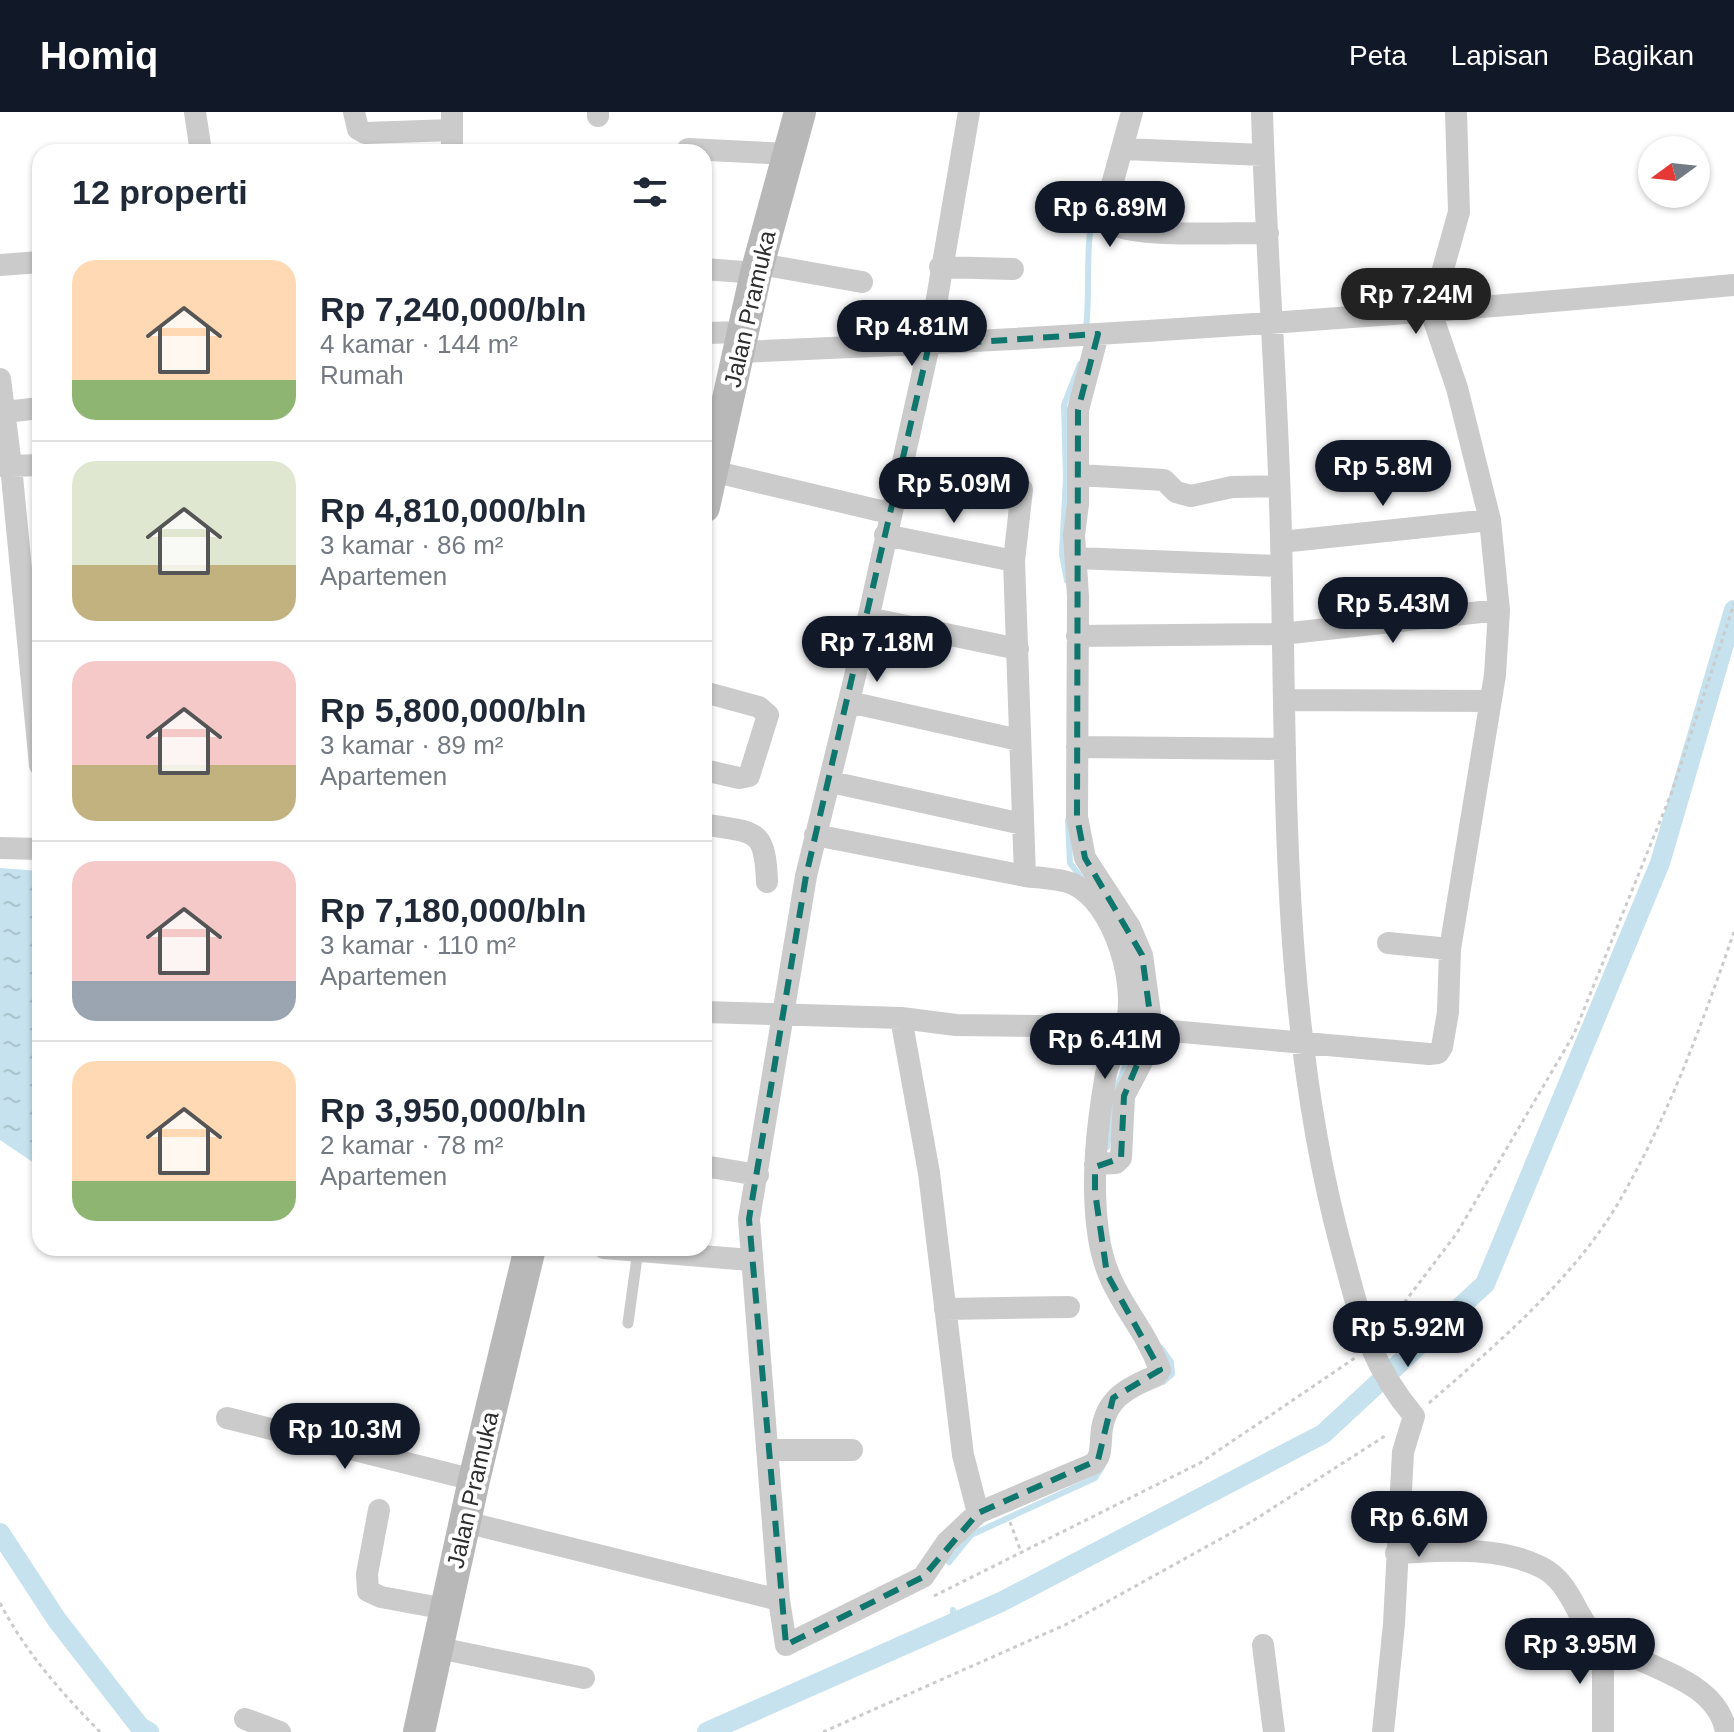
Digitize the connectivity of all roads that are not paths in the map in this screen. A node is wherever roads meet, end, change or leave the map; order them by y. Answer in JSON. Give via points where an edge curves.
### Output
{"nodes":[{"id":1,"x":195,"y":112,"type":"edge"},
{"id":2,"x":354,"y":112,"type":"edge"},
{"id":3,"x":800,"y":112,"type":"edge"},
{"id":4,"x":969,"y":112,"type":"edge"},
{"id":5,"x":1132,"y":112,"type":"edge"},
{"id":6,"x":1262,"y":112,"type":"edge"},
{"id":7,"x":1456,"y":112,"type":"edge"},
{"id":8,"x":452,"y":131,"type":"edge"},
{"id":9,"x":200,"y":144,"type":"edge"},
{"id":10,"x":1124,"y":149,"type":"junction"},
{"id":11,"x":712,"y":150,"type":"edge"},
{"id":12,"x":788,"y":154,"type":"junction"},
{"id":13,"x":1263,"y":155,"type":"junction"},
{"id":14,"x":1268,"y":233,"type":"junction"},
{"id":15,"x":32,"y":263,"type":"edge"},
{"id":16,"x":0,"y":265,"type":"edge"},
{"id":17,"x":940,"y":267,"type":"junction"},
{"id":18,"x":758,"y":268,"type":"junction"},
{"id":19,"x":712,"y":269,"type":"edge"},
{"id":20,"x":1013,"y":269,"type":"dead end"},
{"id":21,"x":862,"y":282,"type":"dead end"},
{"id":22,"x":1734,"y":285,"type":"edge"},
{"id":23,"x":1431,"y":312,"type":"junction"},
{"id":24,"x":1273,"y":323,"type":"junction"},
{"id":25,"x":712,"y":335,"type":"edge"},
{"id":26,"x":1091,"y":335,"type":"junction"},
{"id":27,"x":742,"y":342,"type":"junction"},
{"id":28,"x":929,"y":345,"type":"junction"},
{"id":29,"x":0,"y":379,"type":"edge"},
{"id":30,"x":32,"y":409,"type":"edge"},
{"id":31,"x":5,"y":412,"type":"junction"},
{"id":32,"x":712,"y":453,"type":"edge"},
{"id":33,"x":712,"y":457,"type":"edge"},
{"id":34,"x":32,"y":465,"type":"edge"},
{"id":35,"x":6,"y":466,"type":"edge"},
{"id":36,"x":1079,"y":475,"type":"junction"},
{"id":37,"x":1279,"y":486,"type":"junction"},
{"id":38,"x":1022,"y":489,"type":"dead end"},
{"id":39,"x":1490,"y":520,"type":"junction"},
{"id":40,"x":887,"y":524,"type":"junction"},
{"id":41,"x":1281,"y":542,"type":"junction"},
{"id":42,"x":1076,"y":558,"type":"junction"},
{"id":43,"x":1014,"y":561,"type":"junction"},
{"id":44,"x":1280,"y":566,"type":"junction"},
{"id":45,"x":1499,"y":610,"type":"junction"},
{"id":46,"x":868,"y":618,"type":"junction"},
{"id":47,"x":1282,"y":634,"type":"junction"},
{"id":48,"x":1077,"y":636,"type":"junction"},
{"id":49,"x":1018,"y":649,"type":"junction"},
{"id":50,"x":712,"y":694,"type":"edge"},
{"id":51,"x":32,"y":695,"type":"edge"},
{"id":52,"x":1285,"y":700,"type":"junction"},
{"id":53,"x":1489,"y":701,"type":"junction"},
{"id":54,"x":849,"y":702,"type":"junction"},
{"id":55,"x":1019,"y":740,"type":"junction"},
{"id":56,"x":1077,"y":747,"type":"junction"},
{"id":57,"x":1285,"y":749,"type":"junction"},
{"id":58,"x":712,"y":772,"type":"edge"},
{"id":59,"x":831,"y":782,"type":"junction"},
{"id":60,"x":1023,"y":824,"type":"junction"},
{"id":61,"x":712,"y":826,"type":"edge"},
{"id":62,"x":815,"y":835,"type":"junction"},
{"id":63,"x":0,"y":848,"type":"edge"},
{"id":64,"x":32,"y":849,"type":"edge"},
{"id":65,"x":1025,"y":876,"type":"junction"},
{"id":66,"x":767,"y":882,"type":"dead end"},
{"id":67,"x":1388,"y":943,"type":"dead end"},
{"id":68,"x":1450,"y":949,"type":"junction"},
{"id":69,"x":712,"y":1012,"type":"edge"},
{"id":70,"x":785,"y":1016,"type":"junction"},
{"id":71,"x":901,"y":1018,"type":"junction"},
{"id":72,"x":1139,"y":1029,"type":"junction"},
{"id":73,"x":1301,"y":1040,"type":"junction"},
{"id":74,"x":712,"y":1167,"type":"edge"},
{"id":75,"x":758,"y":1175,"type":"junction"},
{"id":76,"x":528,"y":1256,"type":"edge"},
{"id":77,"x":637,"y":1256,"type":"edge"},
{"id":78,"x":705,"y":1256,"type":"edge"},
{"id":79,"x":750,"y":1260,"type":"junction"},
{"id":80,"x":1069,"y":1307,"type":"dead end"},
{"id":81,"x":945,"y":1309,"type":"junction"},
{"id":82,"x":628,"y":1323,"type":"dead end"},
{"id":83,"x":227,"y":1418,"type":"dead end"},
{"id":84,"x":767,"y":1450,"type":"junction"},
{"id":85,"x":852,"y":1450,"type":"dead end"},
{"id":86,"x":474,"y":1480,"type":"junction"},
{"id":87,"x":379,"y":1510,"type":"dead end"},
{"id":88,"x":978,"y":1513,"type":"junction"},
{"id":89,"x":465,"y":1522,"type":"junction"},
{"id":90,"x":1396,"y":1553,"type":"junction"},
{"id":91,"x":779,"y":1600,"type":"junction"},
{"id":92,"x":446,"y":1609,"type":"junction"},
{"id":93,"x":1603,"y":1640,"type":"junction"},
{"id":94,"x":1263,"y":1645,"type":"dead end"},
{"id":95,"x":439,"y":1648,"type":"junction"},
{"id":96,"x":584,"y":1678,"type":"dead end"},
{"id":97,"x":245,"y":1719,"type":"dead end"},
{"id":98,"x":280,"y":1732,"type":"edge"},
{"id":99,"x":419,"y":1732,"type":"edge"},
{"id":100,"x":1274,"y":1732,"type":"edge"},
{"id":101,"x":1383,"y":1732,"type":"edge"},
{"id":102,"x":1603,"y":1732,"type":"edge"},
{"id":103,"x":1726,"y":1732,"type":"edge"}],
"edges":[{"from":1,"to":9,"type":"street"},
{"from":2,"to":8,"type":"street","via":[[358,129],[365,133]]},
{"from":3,"to":12,"type":"main road","name":"Jalan Pramuka"},
{"from":4,"to":17,"type":"street"},
{"from":5,"to":10,"type":"street"},
{"from":6,"to":13,"type":"street"},
{"from":7,"to":23,"type":"street","via":[[1459,212]]},
{"from":10,"to":13,"type":"street"},
{"from":10,"to":14,"type":"street","via":[[1105,210],[1117,227]]},
{"from":11,"to":12,"type":"street"},
{"from":12,"to":18,"type":"main road","name":"Jalan Pramuka"},
{"from":13,"to":14,"type":"street"},
{"from":14,"to":24,"type":"street"},
{"from":15,"to":16,"type":"street"},
{"from":17,"to":20,"type":"street"},
{"from":17,"to":28,"type":"street"},
{"from":18,"to":19,"type":"street"},
{"from":18,"to":21,"type":"street"},
{"from":18,"to":27,"type":"main road","name":"Jalan Pramuka"},
{"from":22,"to":23,"type":"street"},
{"from":23,"to":24,"type":"street"},
{"from":23,"to":39,"type":"street","via":[[1457,388]]},
{"from":24,"to":26,"type":"street"},
{"from":24,"to":37,"type":"street"},
{"from":25,"to":27,"type":"street"},
{"from":26,"to":28,"type":"street"},
{"from":26,"to":36,"type":"street","via":[[1078,410]]},
{"from":27,"to":28,"type":"street"},
{"from":27,"to":32,"type":"main road","name":"Jalan Pramuka"},
{"from":28,"to":40,"type":"street"},
{"from":29,"to":31,"type":"street"},
{"from":30,"to":31,"type":"street"},
{"from":31,"to":35,"type":"street"},
{"from":33,"to":40,"type":"street"},
{"from":34,"to":35,"type":"street"},
{"from":35,"to":51,"type":"street"},
{"from":36,"to":37,"type":"street","via":[[1164,480],[1176,492],[1191,496],[1232,487]]},
{"from":36,"to":42,"type":"street"},
{"from":37,"to":41,"type":"street"},
{"from":38,"to":43,"type":"street"},
{"from":39,"to":41,"type":"street"},
{"from":39,"to":45,"type":"street"},
{"from":40,"to":43,"type":"street"},
{"from":40,"to":46,"type":"street"},
{"from":41,"to":44,"type":"street"},
{"from":42,"to":44,"type":"street"},
{"from":42,"to":48,"type":"street"},
{"from":43,"to":49,"type":"street"},
{"from":44,"to":47,"type":"street"},
{"from":45,"to":47,"type":"street"},
{"from":45,"to":53,"type":"street"},
{"from":46,"to":49,"type":"street"},
{"from":46,"to":54,"type":"street"},
{"from":47,"to":48,"type":"street"},
{"from":47,"to":52,"type":"street"},
{"from":48,"to":56,"type":"street"},
{"from":49,"to":55,"type":"street"},
{"from":50,"to":58,"type":"street","via":[[759,707],[768,715],[749,776]]},
{"from":52,"to":53,"type":"street"},
{"from":52,"to":57,"type":"street"},
{"from":53,"to":68,"type":"street"},
{"from":54,"to":55,"type":"street"},
{"from":54,"to":59,"type":"street"},
{"from":55,"to":60,"type":"street"},
{"from":56,"to":57,"type":"street"},
{"from":56,"to":72,"type":"street","via":[[1085,858],[1142,955]]},
{"from":57,"to":73,"type":"street","via":[[1289,904]]},
{"from":59,"to":60,"type":"street"},
{"from":59,"to":62,"type":"street"},
{"from":60,"to":65,"type":"street"},
{"from":61,"to":66,"type":"street","via":[[758,836],[766,846]]},
{"from":62,"to":65,"type":"street"},
{"from":62,"to":70,"type":"street"},
{"from":63,"to":64,"type":"street"},
{"from":65,"to":72,"type":"street","via":[[1071,883],[1089,894],[1124,952]]},
{"from":67,"to":68,"type":"street"},
{"from":68,"to":73,"type":"street","via":[[1448,1012],[1438,1053]]},
{"from":69,"to":70,"type":"street"},
{"from":70,"to":71,"type":"street"},
{"from":70,"to":75,"type":"street"},
{"from":71,"to":72,"type":"street","via":[[956,1025]]},
{"from":71,"to":81,"type":"street","via":[[929,1173]]},
{"from":72,"to":73,"type":"street"},
{"from":72,"to":88,"type":"street","via":[[1144,1058],[1124,1096],[1121,1158],[1102,1164],[1098,1232],[1107,1274],[1160,1370],[1113,1398],[1093,1464]]},
{"from":73,"to":90,"type":"street","via":[[1324,1184],[1374,1359],[1409,1410]]},
{"from":74,"to":75,"type":"street"},
{"from":75,"to":79,"type":"street","via":[[749,1219]]},
{"from":76,"to":86,"type":"main road","name":"Jalan Pramuka"},
{"from":77,"to":82,"type":"lane"},
{"from":78,"to":79,"type":"street"},
{"from":79,"to":84,"type":"street"},
{"from":80,"to":81,"type":"street"},
{"from":81,"to":88,"type":"street","via":[[963,1455]]},
{"from":83,"to":86,"type":"street"},
{"from":84,"to":85,"type":"street"},
{"from":84,"to":91,"type":"street"},
{"from":86,"to":89,"type":"main road","name":"Jalan Pramuka"},
{"from":87,"to":92,"type":"street","via":[[368,1591]]},
{"from":88,"to":91,"type":"street","via":[[947,1542],[923,1577],[786,1645]]},
{"from":89,"to":91,"type":"street"},
{"from":89,"to":92,"type":"main road","name":"Jalan Pramuka"},
{"from":90,"to":93,"type":"street","via":[[1484,1552],[1542,1567],[1566,1587],[1596,1637]]},
{"from":90,"to":101,"type":"street"},
{"from":92,"to":95,"type":"main road","name":"Jalan Pramuka"},
{"from":93,"to":102,"type":"street"},
{"from":93,"to":103,"type":"street","via":[[1688,1683],[1717,1709]]},
{"from":94,"to":100,"type":"street"},
{"from":95,"to":96,"type":"street"},
{"from":95,"to":99,"type":"main road","name":"Jalan Pramuka"},
{"from":97,"to":98,"type":"street"}]}
